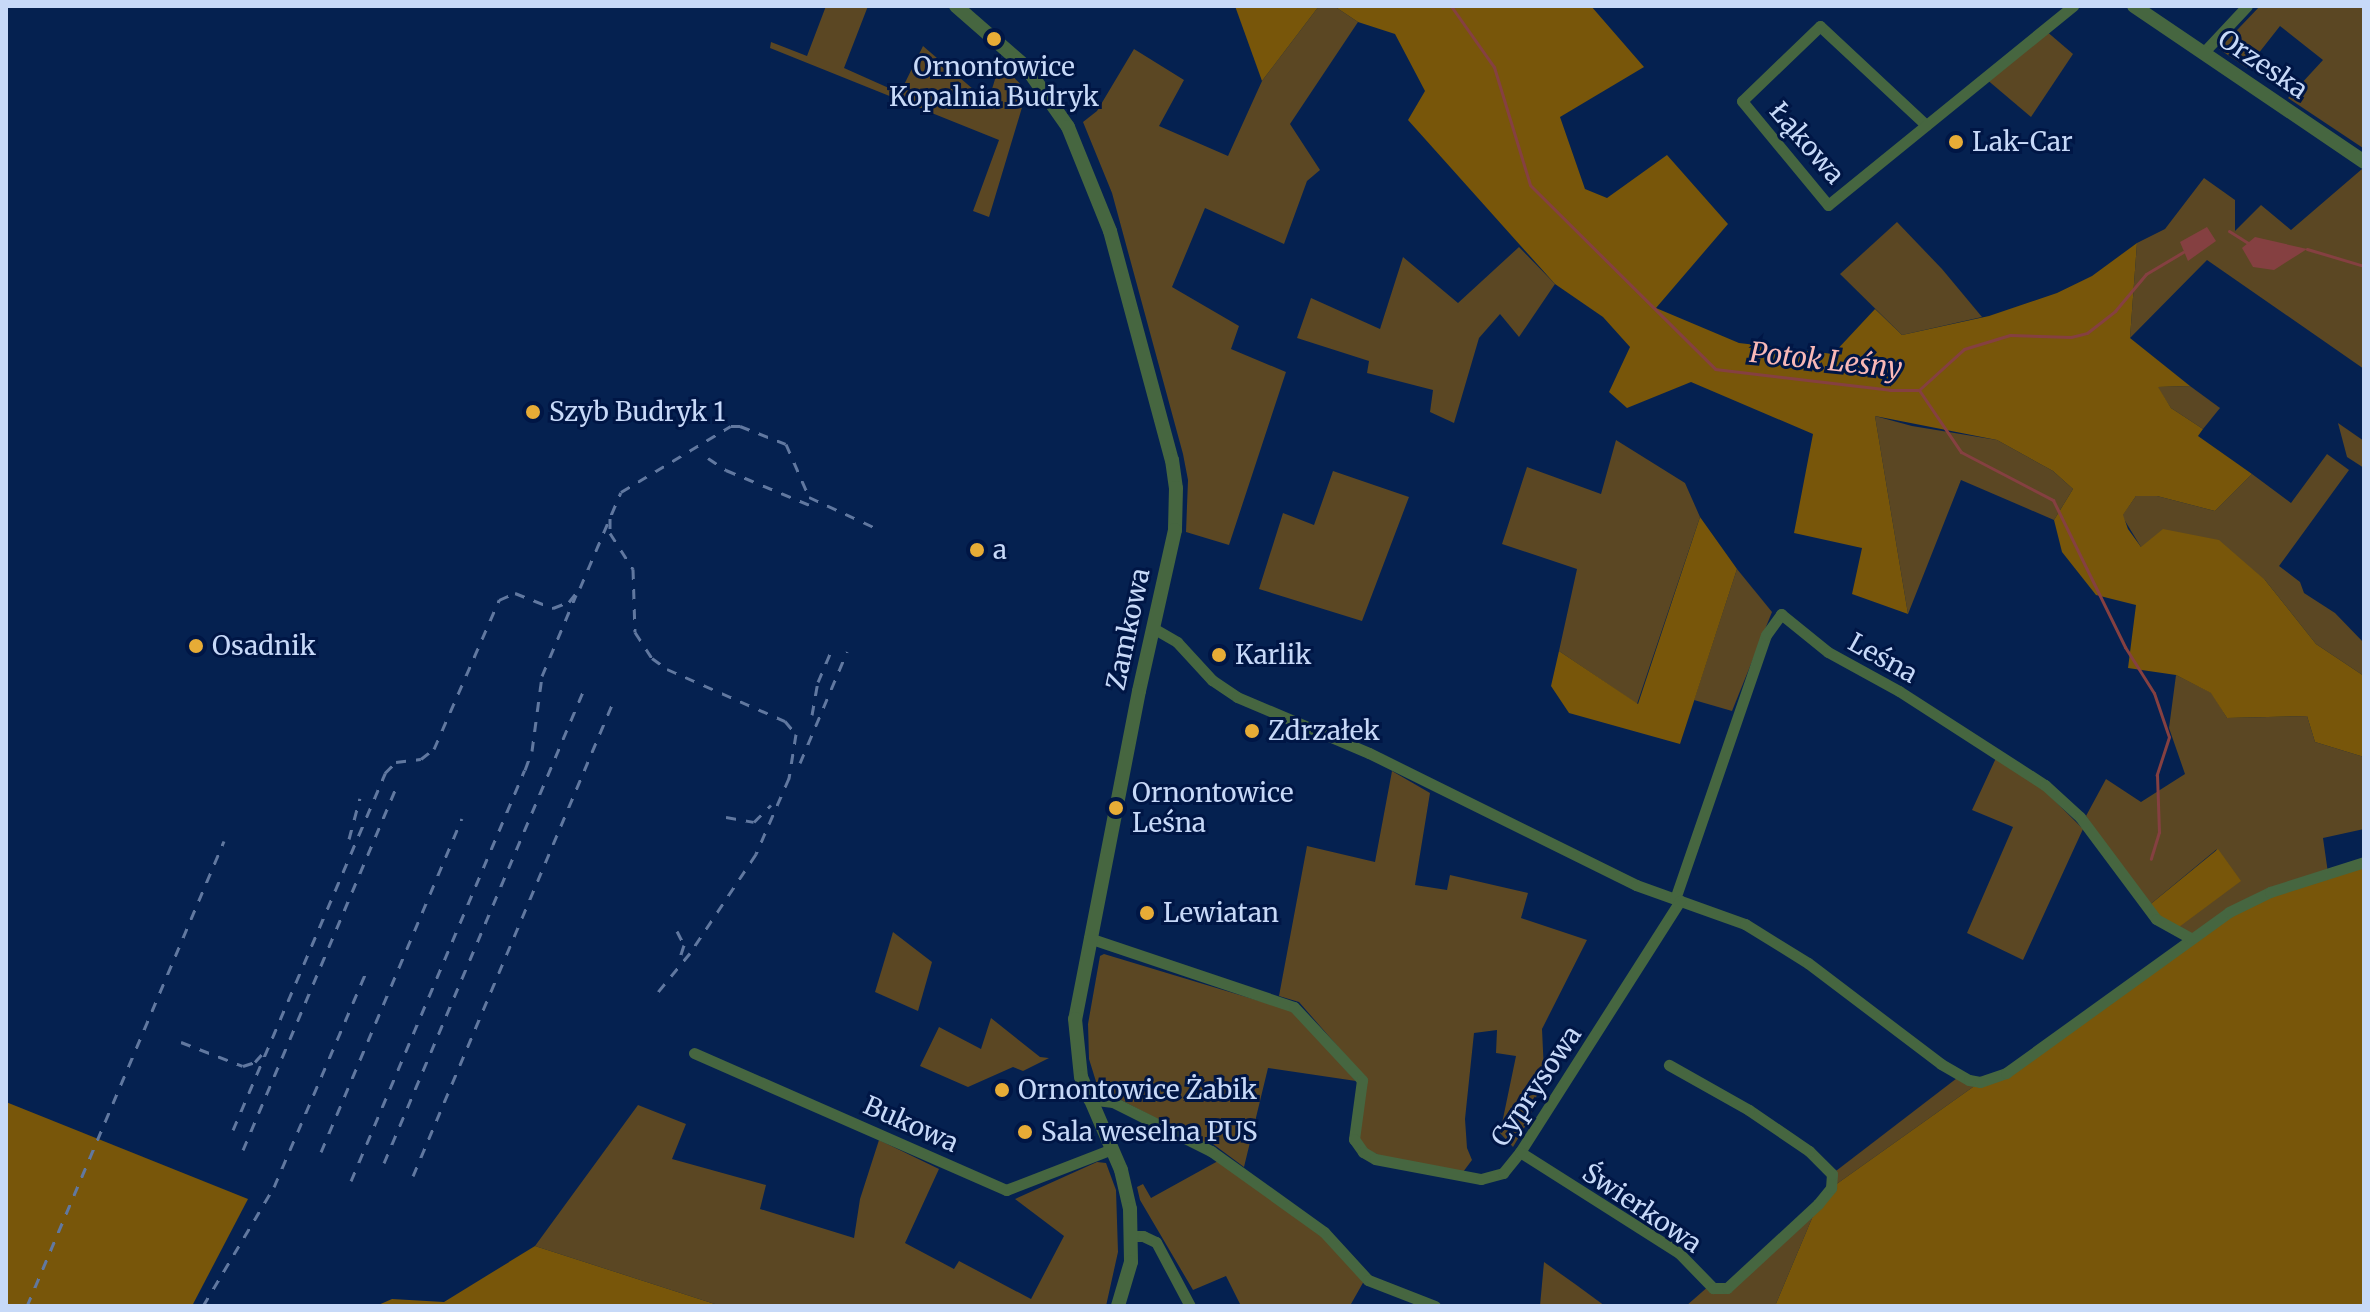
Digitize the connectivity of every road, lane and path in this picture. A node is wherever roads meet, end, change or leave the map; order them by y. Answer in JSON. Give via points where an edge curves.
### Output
{"nodes":[{"id":1,"x":956,"y":6,"type":"edge"},
{"id":2,"x":2073,"y":6,"type":"edge"},
{"id":3,"x":2134,"y":6,"type":"edge"},
{"id":4,"x":2247,"y":6,"type":"edge"},
{"id":5,"x":2203,"y":53,"type":"junction"},
{"id":6,"x":1926,"y":125,"type":"junction"},
{"id":7,"x":2364,"y":162,"type":"edge"},
{"id":8,"x":1153,"y":628,"type":"junction"},
{"id":9,"x":2364,"y":862,"type":"edge"},
{"id":10,"x":1678,"y":900,"type":"junction"},
{"id":11,"x":1089,"y":938,"type":"junction"},
{"id":12,"x":2190,"y":938,"type":"junction"},
{"id":13,"x":694,"y":1053,"type":"dead end"},
{"id":14,"x":1669,"y":1065,"type":"dead end"},
{"id":15,"x":1088,"y":1099,"type":"junction"},
{"id":16,"x":1112,"y":1149,"type":"junction"},
{"id":17,"x":1520,"y":1152,"type":"junction"},
{"id":18,"x":1132,"y":1236,"type":"junction"},
{"id":19,"x":1118,"y":1306,"type":"edge"},
{"id":20,"x":1190,"y":1306,"type":"edge"},
{"id":21,"x":1435,"y":1306,"type":"edge"}],
"edges":[{"from":1,"to":8,"type":"street","name":"Zamkowa","via":[[1026,67],[1054,103],[1110,231],[1176,488],[1175,530]]},
{"from":2,"to":6,"type":"street","name":"Łąkowa"},
{"from":3,"to":5,"type":"street","name":"Orzeska"},
{"from":4,"to":5,"type":"street"},
{"from":5,"to":7,"type":"street","name":"Orzeska"},
{"from":6,"to":6,"type":"street","name":"Łąkowa","via":[[1820,26],[1742,101],[1828,205]]},
{"from":8,"to":10,"type":"street","via":[[1177,642],[1212,680],[1237,697],[1369,753],[1636,885]]},
{"from":8,"to":11,"type":"street","name":"Zamkowa"},
{"from":9,"to":12,"type":"street","via":[[2270,892]]},
{"from":10,"to":12,"type":"street","via":[[1745,924],[1778,943],[1941,1064],[1980,1082],[2006,1073]]},
{"from":10,"to":12,"type":"street","name":"Leśna","via":[[1766,635],[1781,614],[1828,652],[2045,785],[2080,817],[2156,919]]},
{"from":10,"to":17,"type":"street","name":"Cyprysowa"},
{"from":11,"to":15,"type":"street","name":"Zamkowa","via":[[1075,1019],[1077,1060]]},
{"from":11,"to":17,"type":"street","name":"Cyprysowa","via":[[1294,1007],[1362,1080],[1354,1139],[1375,1159],[1481,1179],[1503,1173]]},
{"from":13,"to":16,"type":"street","name":"Bukowa","via":[[1006,1190]]},
{"from":14,"to":17,"type":"street","name":"Świerkowa","via":[[1749,1110],[1809,1151],[1832,1174],[1831,1188],[1818,1204],[1727,1288],[1713,1288],[1679,1253]]},
{"from":15,"to":16,"type":"street","name":"Zamkowa"},
{"from":15,"to":21,"type":"street","via":[[1113,1102],[1211,1151],[1324,1232],[1368,1280]]},
{"from":16,"to":18,"type":"street","name":"Zamkowa","via":[[1126,1187]]},
{"from":18,"to":19,"type":"street","name":"Zamkowa","via":[[1131,1262]]},
{"from":18,"to":20,"type":"street","via":[[1156,1242]]}]}
